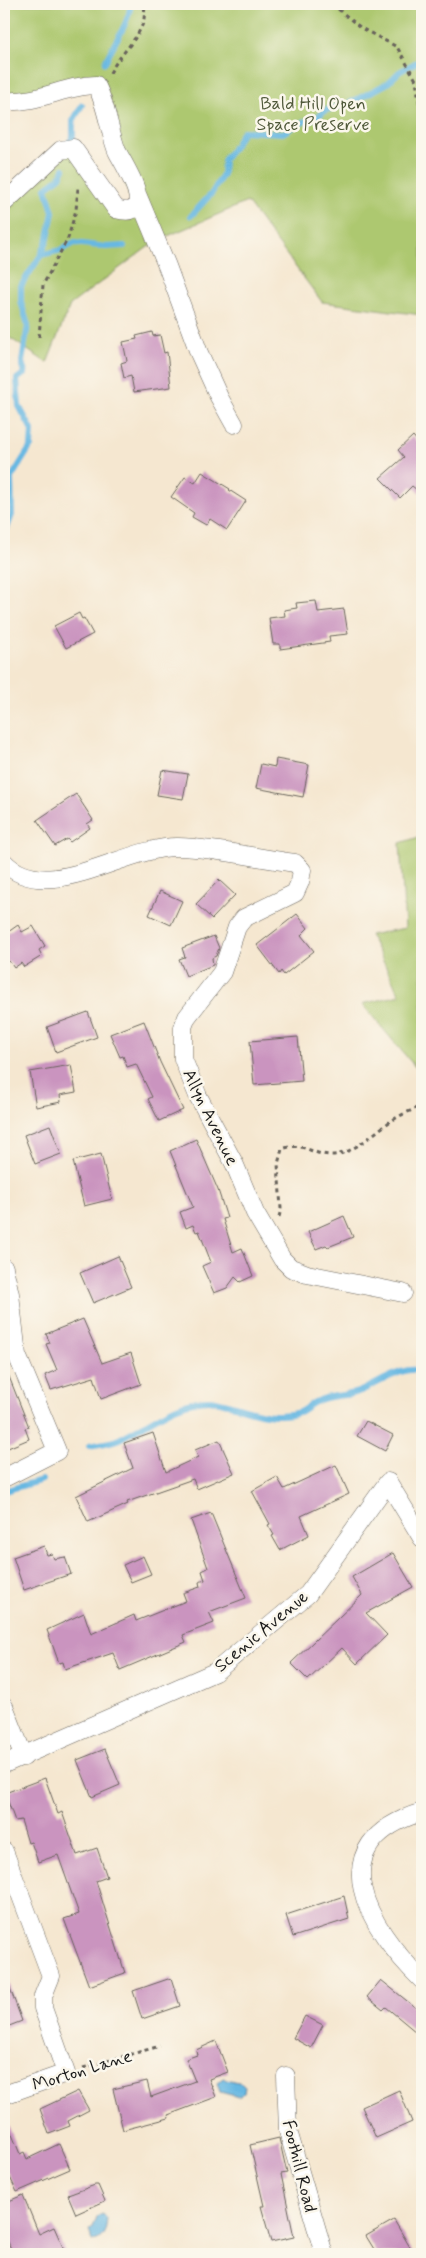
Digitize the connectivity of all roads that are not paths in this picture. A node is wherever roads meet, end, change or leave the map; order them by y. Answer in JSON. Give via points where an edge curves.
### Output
{"nodes":[{"id":1,"x":4,"y":101,"type":"edge"},
{"id":2,"x":137,"y":194,"type":"junction"},
{"id":3,"x":4,"y":203,"type":"edge"},
{"id":4,"x":234,"y":424,"type":"dead end"},
{"id":5,"x":4,"y":862,"type":"edge"},
{"id":6,"x":4,"y":1268,"type":"edge"},
{"id":7,"x":403,"y":1293,"type":"dead end"},
{"id":8,"x":4,"y":1478,"type":"edge"},
{"id":9,"x":422,"y":1538,"type":"edge"},
{"id":10,"x":4,"y":1706,"type":"edge"},
{"id":11,"x":24,"y":1757,"type":"junction"},
{"id":12,"x":4,"y":1764,"type":"edge"},
{"id":13,"x":422,"y":1812,"type":"edge"},
{"id":14,"x":4,"y":1852,"type":"edge"},
{"id":15,"x":422,"y":1980,"type":"edge"},
{"id":16,"x":286,"y":2076,"type":"dead end"},
{"id":17,"x":4,"y":2095,"type":"edge"},
{"id":18,"x":324,"y":2254,"type":"edge"}],
"edges":[{"from":1,"to":2,"type":"street","via":[[51,96],[96,85],[116,149]]},
{"from":2,"to":3,"type":"street","via":[[137,204],[133,209],[125,212],[116,209],[73,148],[61,150]]},
{"from":2,"to":4,"type":"street","via":[[199,353]]},
{"from":5,"to":7,"type":"street","name":"Allyn Avenue","via":[[12,871],[31,878],[56,879],[150,851],[176,847],[295,863],[302,870],[295,893],[244,918],[237,927],[222,972],[185,1022],[183,1059],[198,1096],[234,1162],[255,1213],[282,1259],[291,1268],[306,1274]]},
{"from":6,"to":8,"type":"street","via":[[17,1355],[57,1452]]},
{"from":9,"to":11,"type":"street","name":"Scenic Avenue","via":[[388,1482],[308,1594],[214,1672]]},
{"from":10,"to":11,"type":"street"},
{"from":11,"to":12,"type":"street","name":"Scenic Avenue"},
{"from":13,"to":15,"type":"street","via":[[384,1830],[368,1847],[360,1862],[359,1878],[367,1904],[385,1936]]},
{"from":14,"to":17,"type":"street","name":"Morton Lane","via":[[51,1976],[43,1996],[43,2008],[66,2073]]},
{"from":16,"to":18,"type":"street","name":"Foothill Road","via":[[288,2131]]}]}
